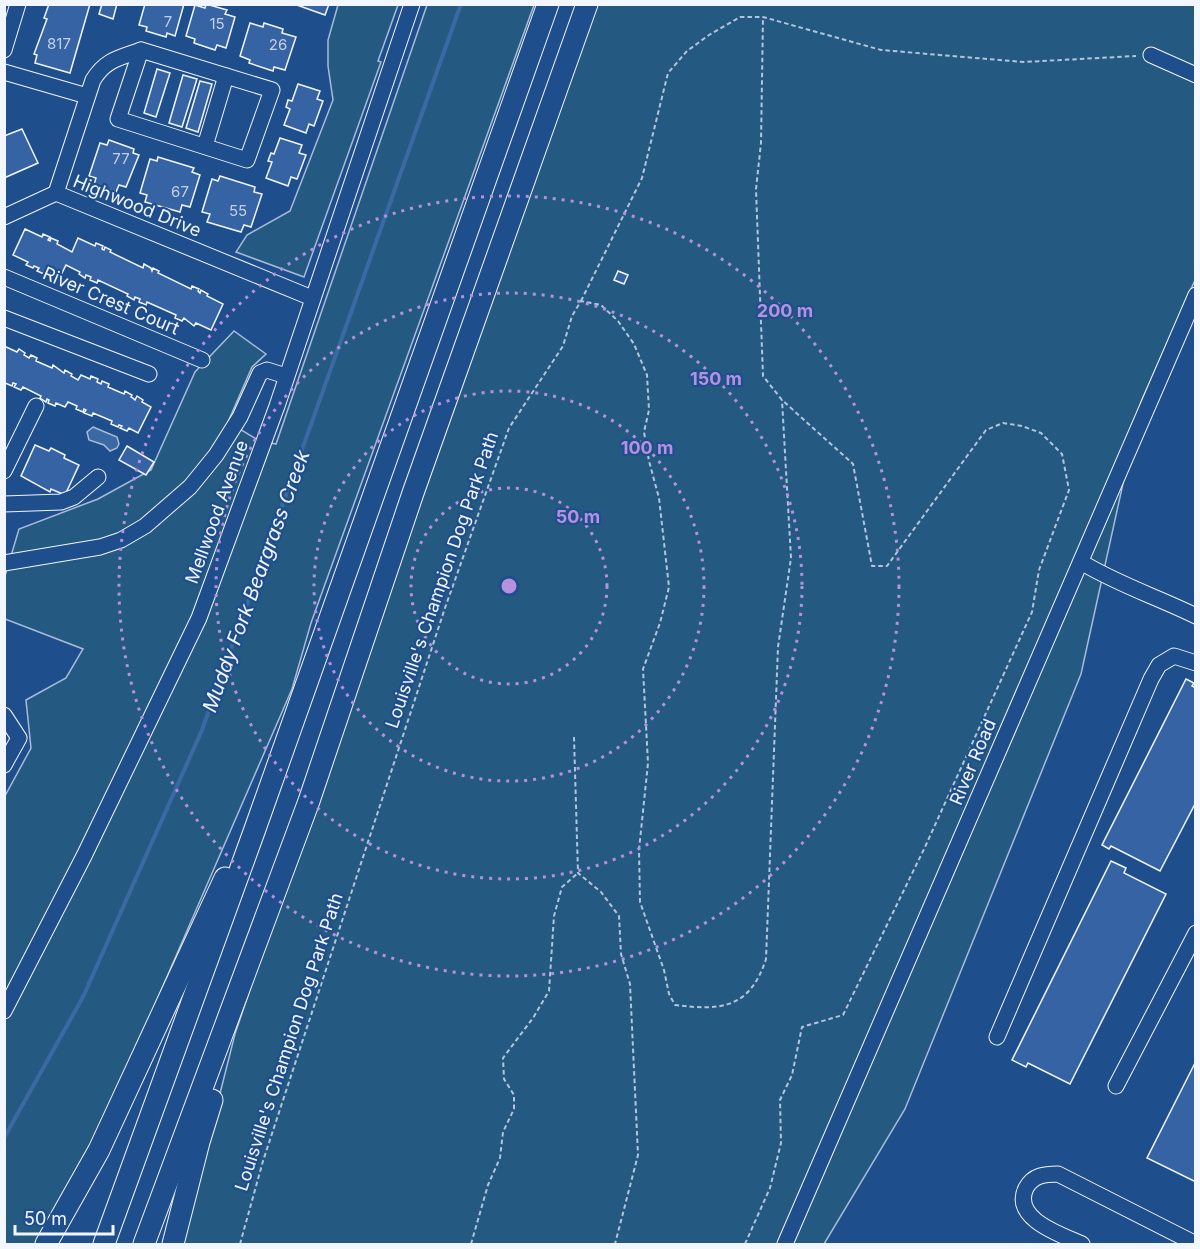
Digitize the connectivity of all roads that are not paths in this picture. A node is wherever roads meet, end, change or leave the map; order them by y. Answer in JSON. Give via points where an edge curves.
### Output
{"nodes":[{"id":1,"x":18,"y":4,"type":"edge"},
{"id":2,"x":412,"y":4,"type":"edge"},
{"id":3,"x":548,"y":4,"type":"edge"},
{"id":4,"x":587,"y":4,"type":"edge"},
{"id":5,"x":4,"y":50,"type":"edge"},
{"id":6,"x":141,"y":50,"type":"junction"},
{"id":7,"x":1151,"y":55,"type":"road end"},
{"id":8,"x":4,"y":72,"type":"edge"},
{"id":9,"x":1196,"y":75,"type":"edge"},
{"id":10,"x":226,"y":76,"type":"junction"},
{"id":11,"x":87,"y":96,"type":"junction"},
{"id":12,"x":205,"y":146,"type":"junction"},
{"id":13,"x":56,"y":193,"type":"junction"},
{"id":14,"x":4,"y":217,"type":"edge"},
{"id":15,"x":4,"y":277,"type":"edge"},
{"id":16,"x":1196,"y":295,"type":"edge"},
{"id":17,"x":312,"y":298,"type":"junction"},
{"id":18,"x":4,"y":318,"type":"edge"},
{"id":19,"x":202,"y":360,"type":"dead end"},
{"id":20,"x":149,"y":374,"type":"dead end"},
{"id":21,"x":286,"y":376,"type":"junction"},
{"id":22,"x":36,"y":406,"type":"dead end"},
{"id":23,"x":4,"y":471,"type":"edge"},
{"id":24,"x":98,"y":477,"type":"dead end"},
{"id":25,"x":4,"y":504,"type":"edge"},
{"id":26,"x":1081,"y":562,"type":"junction"},
{"id":27,"x":4,"y":563,"type":"edge"},
{"id":28,"x":1196,"y":616,"type":"edge"},
{"id":29,"x":1196,"y":663,"type":"edge"},
{"id":30,"x":4,"y":715,"type":"edge"},
{"id":31,"x":4,"y":765,"type":"edge"},
{"id":32,"x":309,"y":801,"type":"junction"},
{"id":33,"x":255,"y":829,"type":"junction"},
{"id":34,"x":1196,"y":933,"type":"edge"},
{"id":35,"x":4,"y":1011,"type":"edge"},
{"id":36,"x":997,"y":1037,"type":"dead end"},
{"id":37,"x":1116,"y":1086,"type":"dead end"},
{"id":38,"x":1196,"y":1244,"type":"edge"},
{"id":39,"x":46,"y":1245,"type":"edge"},
{"id":40,"x":104,"y":1245,"type":"edge"},
{"id":41,"x":144,"y":1245,"type":"edge"},
{"id":42,"x":173,"y":1245,"type":"edge"},
{"id":43,"x":785,"y":1245,"type":"edge"},
{"id":44,"x":1082,"y":1245,"type":"edge"}],
"edges":[{"from":1,"to":5,"type":"street"},
{"from":2,"to":17,"type":"street","name":"Mellwood Avenue"},
{"from":3,"to":33,"type":"highway"},
{"from":4,"to":32,"type":"highway","via":[[413,493]]},
{"from":6,"to":10,"type":"street"},
{"from":6,"to":11,"type":"street","name":"Highwood Drive","via":[[110,61],[100,69]]},
{"from":6,"to":12,"type":"street","via":[[118,119]]},
{"from":7,"to":9,"type":"street"},
{"from":8,"to":11,"type":"street"},
{"from":10,"to":12,"type":"street"},
{"from":10,"to":12,"type":"street","via":[[272,90],[247,160]]},
{"from":11,"to":13,"type":"street","name":"Highwood Drive"},
{"from":13,"to":14,"type":"street"},
{"from":13,"to":17,"type":"street","name":"Highwood Drive"},
{"from":15,"to":19,"type":"street","name":"River Crest Court"},
{"from":16,"to":26,"type":"street","name":"River Road"},
{"from":17,"to":21,"type":"street","name":"Mellwood Avenue"},
{"from":18,"to":20,"type":"street"},
{"from":21,"to":27,"type":"street","via":[[267,370],[260,373],[240,417],[216,455],[190,487],[145,526],[100,547]]},
{"from":21,"to":35,"type":"street","name":"Mellwood Avenue","via":[[199,618]]},
{"from":22,"to":23,"type":"street"},
{"from":24,"to":25,"type":"street","via":[[62,502]]},
{"from":26,"to":28,"type":"street","via":[[1106,578]]},
{"from":26,"to":43,"type":"street","name":"River Road"},
{"from":29,"to":36,"type":"street","via":[[1174,656],[1159,665],[1151,679]]},
{"from":30,"to":31,"type":"street","via":[[19,738]]},
{"from":32,"to":41,"type":"highway"},
{"from":32,"to":42,"type":"highway","via":[[202,1131]]},
{"from":33,"to":39,"type":"highway","via":[[220,886],[99,1150]]},
{"from":33,"to":40,"type":"highway"},
{"from":34,"to":37,"type":"street"},
{"from":38,"to":44,"type":"street","via":[[1058,1174],[1033,1179],[1023,1196],[1031,1217]]}]}
